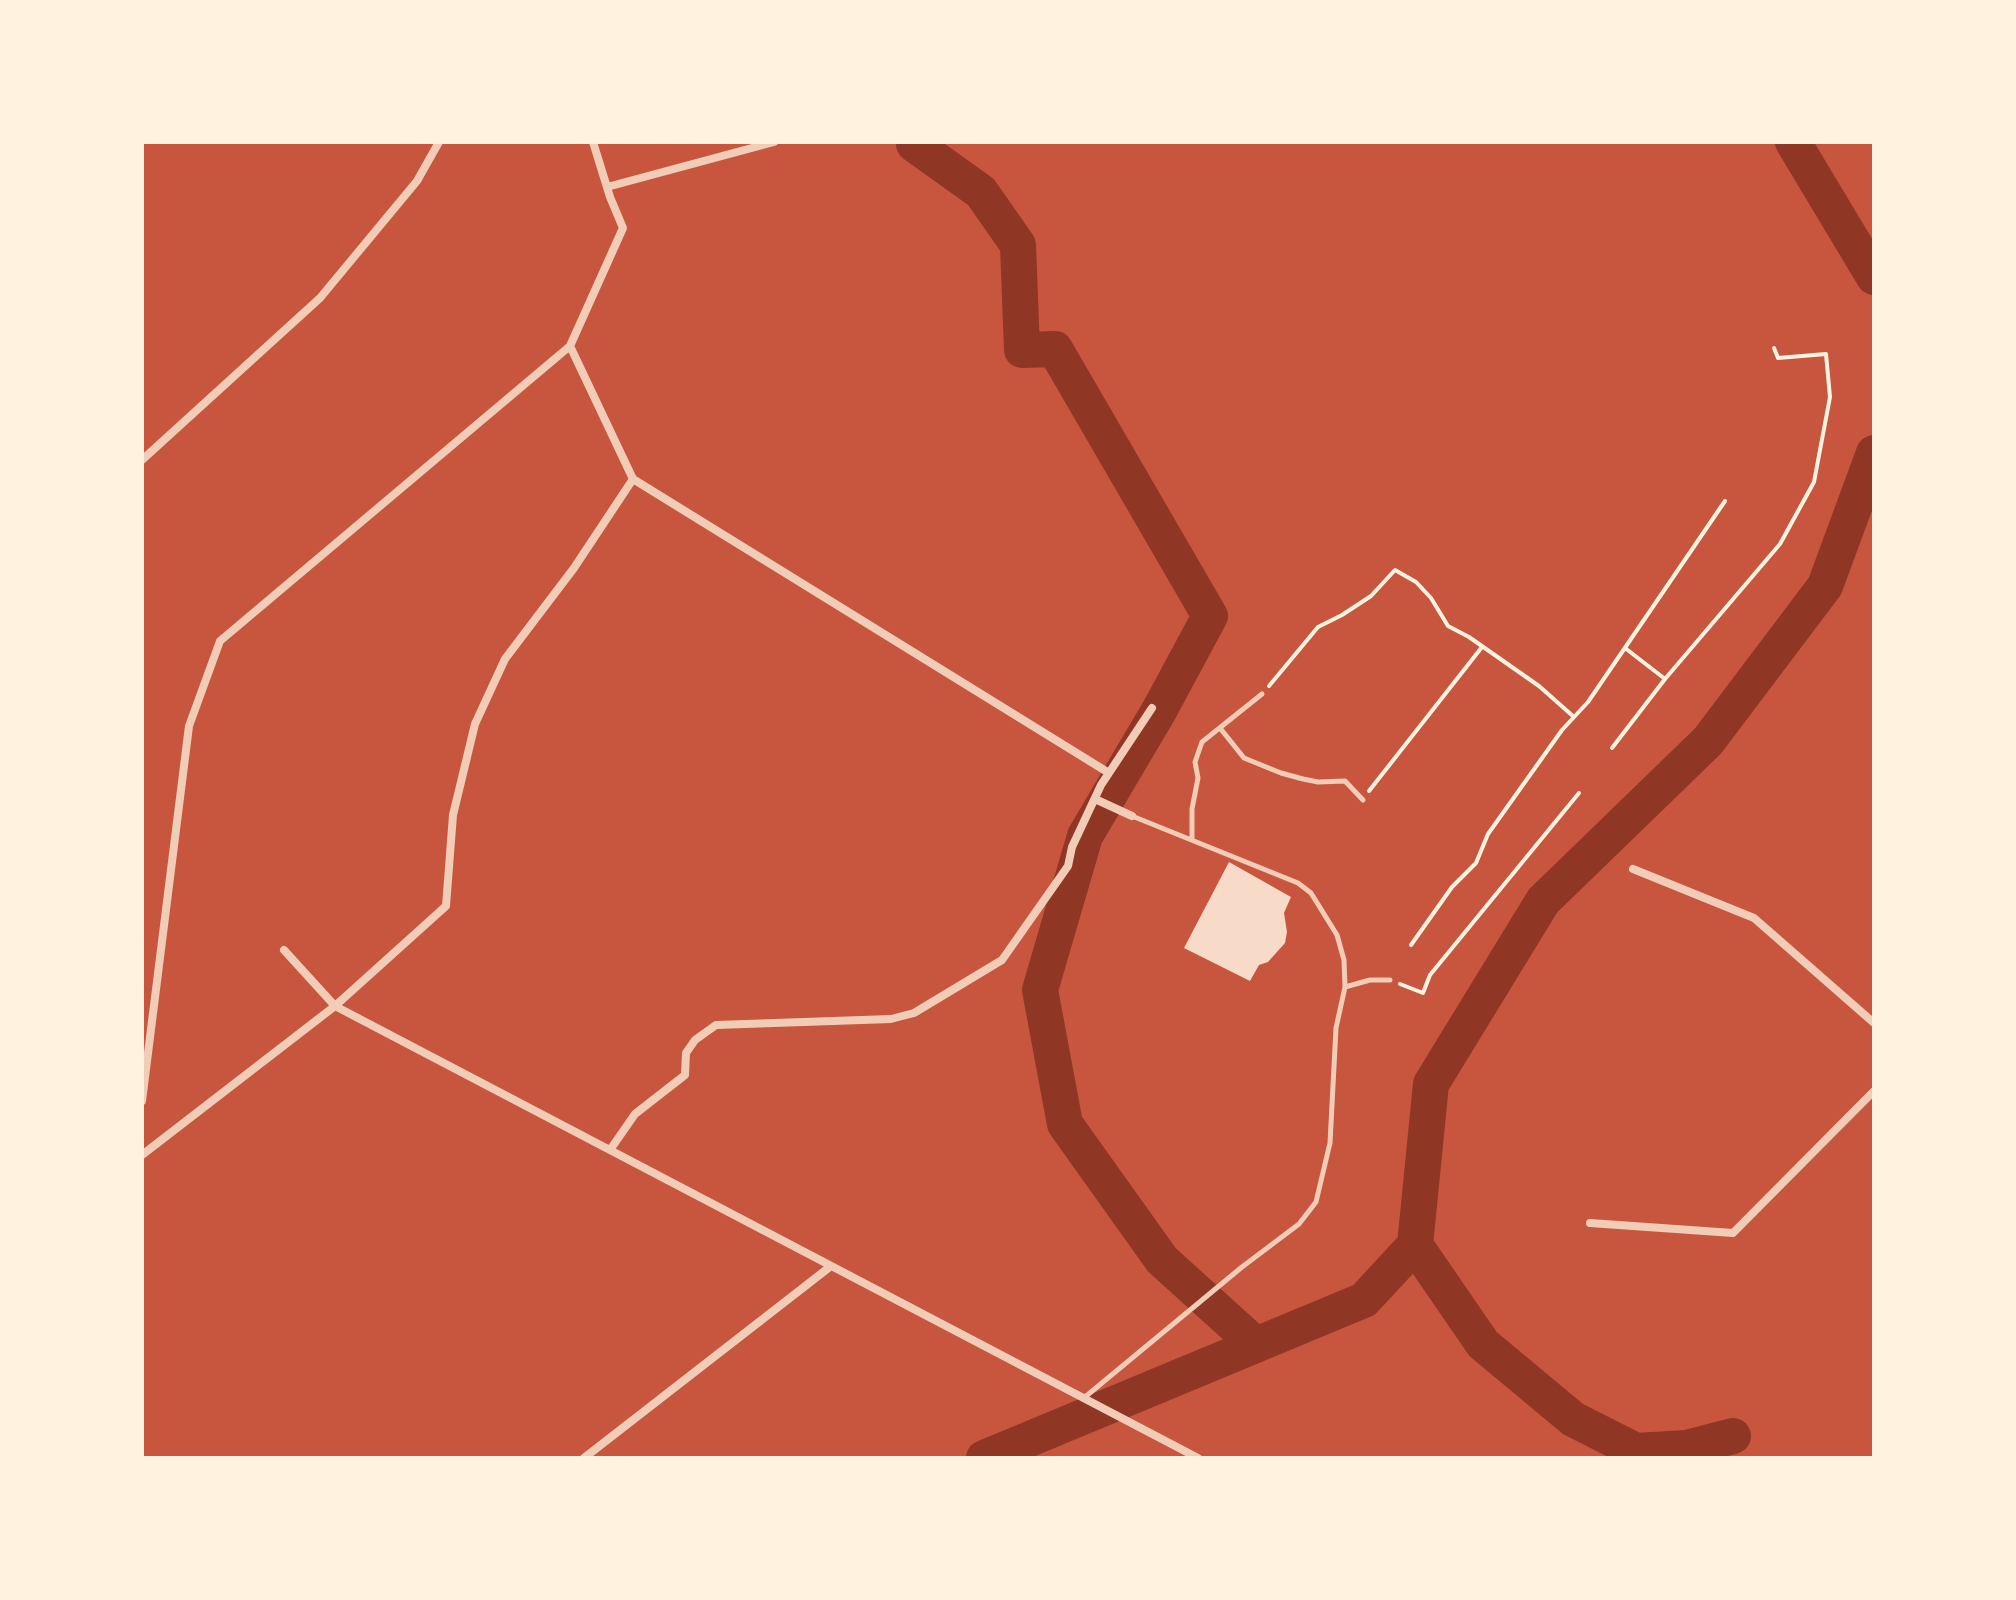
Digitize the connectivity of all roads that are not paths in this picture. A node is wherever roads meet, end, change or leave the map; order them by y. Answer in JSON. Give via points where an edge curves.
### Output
{"nodes":[{"id":1,"x":439,"y":142,"type":"edge"},
{"id":2,"x":593,"y":142,"type":"edge"},
{"id":3,"x":774,"y":142,"type":"edge"},
{"id":4,"x":607,"y":187,"type":"junction"},
{"id":5,"x":570,"y":346,"type":"junction"},
{"id":6,"x":142,"y":460,"type":"edge"},
{"id":7,"x":633,"y":479,"type":"junction"},
{"id":8,"x":1262,"y":694,"type":"road end"},
{"id":9,"x":1152,"y":708,"type":"dead end"},
{"id":10,"x":1220,"y":728,"type":"junction"},
{"id":11,"x":1109,"y":773,"type":"junction"},
{"id":12,"x":1096,"y":800,"type":"junction"},
{"id":13,"x":1363,"y":800,"type":"road end"},
{"id":14,"x":1132,"y":816,"type":"joint"},
{"id":15,"x":1192,"y":839,"type":"junction"},
{"id":16,"x":1633,"y":869,"type":"dead end"},
{"id":17,"x":284,"y":950,"type":"dead end"},
{"id":18,"x":1390,"y":980,"type":"dead end"},
{"id":19,"x":1345,"y":987,"type":"junction"},
{"id":20,"x":335,"y":1006,"type":"junction"},
{"id":21,"x":1874,"y":1023,"type":"edge"},
{"id":22,"x":1874,"y":1091,"type":"edge"},
{"id":23,"x":142,"y":1101,"type":"edge"},
{"id":24,"x":610,"y":1150,"type":"junction"},
{"id":25,"x":142,"y":1155,"type":"edge"},
{"id":26,"x":1590,"y":1223,"type":"dead end"},
{"id":27,"x":831,"y":1266,"type":"junction"},
{"id":28,"x":1084,"y":1398,"type":"junction"},
{"id":29,"x":584,"y":1458,"type":"edge"},
{"id":30,"x":1198,"y":1458,"type":"edge"}],
"edges":[{"from":1,"to":6,"type":"street","via":[[417,181],[320,298]]},
{"from":2,"to":4,"type":"street"},
{"from":3,"to":4,"type":"street"},
{"from":4,"to":5,"type":"street","via":[[623,228]]},
{"from":5,"to":7,"type":"street"},
{"from":5,"to":23,"type":"street","via":[[220,641],[189,726]]},
{"from":7,"to":11,"type":"street"},
{"from":7,"to":20,"type":"street","via":[[505,659],[475,724],[453,815],[446,906]]},
{"from":8,"to":10,"type":"lane"},
{"from":9,"to":11,"type":"street"},
{"from":10,"to":13,"type":"lane","via":[[1244,758],[1303,779],[1345,781]]},
{"from":10,"to":15,"type":"lane","via":[[1202,742],[1195,762]]},
{"from":11,"to":12,"type":"street"},
{"from":12,"to":14,"type":"street"},
{"from":12,"to":24,"type":"street","via":[[1068,866],[1002,960],[914,1013],[891,1019],[716,1025],[686,1053],[685,1075],[635,1114]]},
{"from":14,"to":15,"type":"lane"},
{"from":15,"to":19,"type":"lane","via":[[1298,883],[1315,896],[1337,935]]},
{"from":16,"to":21,"type":"street","via":[[1754,918]]},
{"from":17,"to":20,"type":"street"},
{"from":18,"to":19,"type":"lane"},
{"from":19,"to":28,"type":"lane","via":[[1336,1028],[1330,1143],[1316,1202],[1299,1224]]},
{"from":20,"to":24,"type":"street"},
{"from":20,"to":25,"type":"street"},
{"from":22,"to":26,"type":"street","via":[[1733,1233]]},
{"from":24,"to":27,"type":"street"},
{"from":27,"to":28,"type":"street"},
{"from":27,"to":29,"type":"street"},
{"from":28,"to":30,"type":"street"}]}
